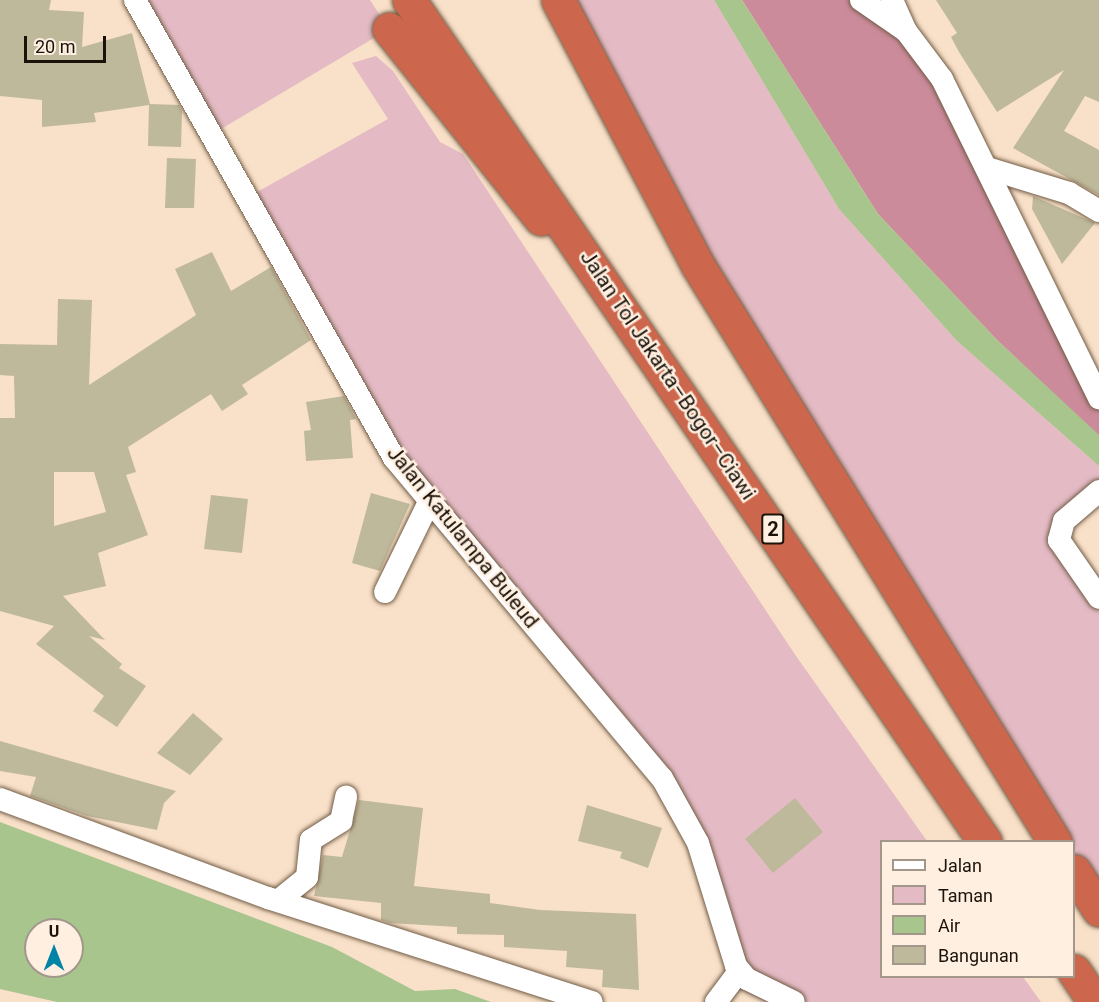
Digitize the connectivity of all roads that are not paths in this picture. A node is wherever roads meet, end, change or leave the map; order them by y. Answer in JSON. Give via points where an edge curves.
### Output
{"nodes":[{"id":1,"x":135,"y":0,"type":"edge"},
{"id":2,"x":409,"y":0,"type":"edge"},
{"id":3,"x":558,"y":0,"type":"edge"},
{"id":4,"x":861,"y":0,"type":"edge"},
{"id":5,"x":892,"y":0,"type":"edge"},
{"id":6,"x":389,"y":29,"type":"dead end"},
{"id":7,"x":906,"y":31,"type":"junction"},
{"id":8,"x":987,"y":168,"type":"junction"},
{"id":9,"x":1099,"y":211,"type":"edge"},
{"id":10,"x":627,"y":313,"type":"junction"},
{"id":11,"x":1099,"y":398,"type":"edge"},
{"id":12,"x":1099,"y":491,"type":"edge"},
{"id":13,"x":430,"y":500,"type":"junction"},
{"id":14,"x":386,"y":592,"type":"dead end"},
{"id":15,"x":1099,"y":598,"type":"edge"},
{"id":16,"x":346,"y":797,"type":"dead end"},
{"id":17,"x":0,"y":799,"type":"edge"},
{"id":18,"x":984,"y":840,"type":"edge"},
{"id":19,"x":1054,"y":840,"type":"edge"},
{"id":20,"x":1075,"y":873,"type":"edge"},
{"id":21,"x":279,"y":900,"type":"junction"},
{"id":22,"x":1099,"y":910,"type":"edge"},
{"id":23,"x":739,"y":972,"type":"junction"},
{"id":24,"x":1075,"y":972,"type":"edge"},
{"id":25,"x":592,"y":1002,"type":"edge"},
{"id":26,"x":716,"y":1002,"type":"edge"},
{"id":27,"x":794,"y":1002,"type":"edge"},
{"id":28,"x":1095,"y":1002,"type":"edge"}],
"edges":[{"from":1,"to":13,"type":"street","name":"Jalan Katulampa Buleud","via":[[394,458]]},
{"from":2,"to":10,"type":"highway","name":"Jalan Tol Jakarta–Bogor–Ciawi","number":"2"},
{"from":3,"to":19,"type":"highway","via":[[697,264]]},
{"from":4,"to":7,"type":"street"},
{"from":5,"to":7,"type":"street"},
{"from":6,"to":10,"type":"highway","via":[[504,180]]},
{"from":7,"to":8,"type":"street","via":[[942,79]]},
{"from":8,"to":9,"type":"street","via":[[1069,193]]},
{"from":8,"to":11,"type":"street"},
{"from":10,"to":18,"type":"highway","name":"Jalan Tol Jakarta–Bogor–Ciawi","number":"2"},
{"from":12,"to":15,"type":"street","via":[[1064,520],[1059,540]]},
{"from":13,"to":14,"type":"street"},
{"from":13,"to":23,"type":"street","name":"Jalan Katulampa Buleud","via":[[684,808]]},
{"from":16,"to":21,"type":"street","via":[[341,821],[311,840],[307,877]]},
{"from":17,"to":21,"type":"street"},
{"from":20,"to":22,"type":"highway"},
{"from":21,"to":25,"type":"street"},
{"from":23,"to":26,"type":"street"},
{"from":23,"to":27,"type":"street"},
{"from":24,"to":28,"type":"highway"}]}
